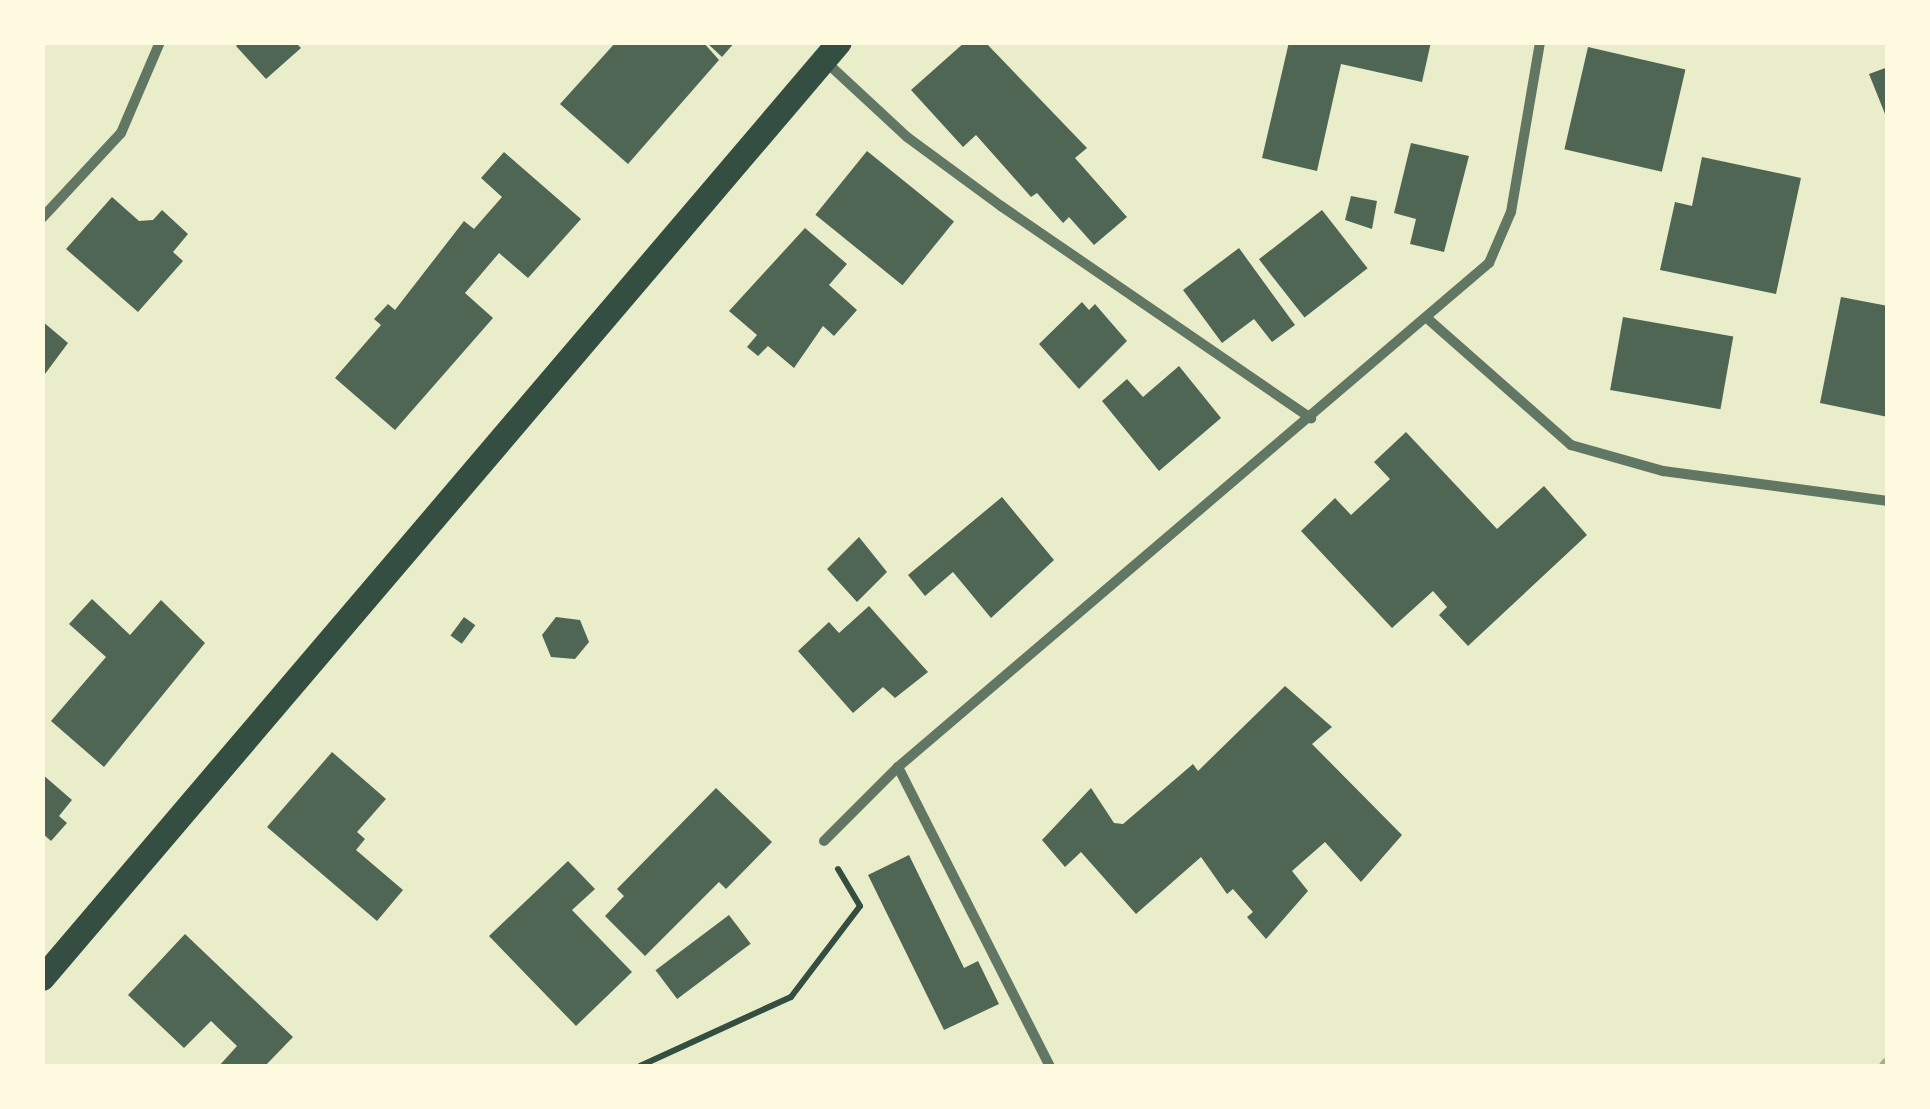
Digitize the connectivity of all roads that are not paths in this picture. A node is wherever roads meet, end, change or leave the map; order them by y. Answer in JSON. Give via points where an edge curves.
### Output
{"nodes":[{"id":1,"x":160,"y":42,"type":"edge"},
{"id":2,"x":1540,"y":42,"type":"edge"},
{"id":3,"x":830,"y":50,"type":"edge"},
{"id":4,"x":42,"y":218,"type":"edge"},
{"id":5,"x":1428,"y":320,"type":"junction"},
{"id":6,"x":1311,"y":418,"type":"junction"},
{"id":7,"x":1888,"y":501,"type":"edge"},
{"id":8,"x":898,"y":768,"type":"junction"},
{"id":9,"x":824,"y":840,"type":"road end"},
{"id":10,"x":42,"y":978,"type":"edge"},
{"id":11,"x":1050,"y":1066,"type":"edge"}],
"edges":[{"from":1,"to":4,"type":"street","via":[[121,133]]},
{"from":2,"to":5,"type":"street","via":[[1502,243]]},
{"from":3,"to":6,"type":"street","via":[[922,149]]},
{"from":3,"to":10,"type":"main road"},
{"from":5,"to":6,"type":"street"},
{"from":5,"to":7,"type":"street","via":[[1571,445],[1663,470]]},
{"from":6,"to":8,"type":"street"},
{"from":8,"to":9,"type":"street"},
{"from":8,"to":11,"type":"street"}]}
